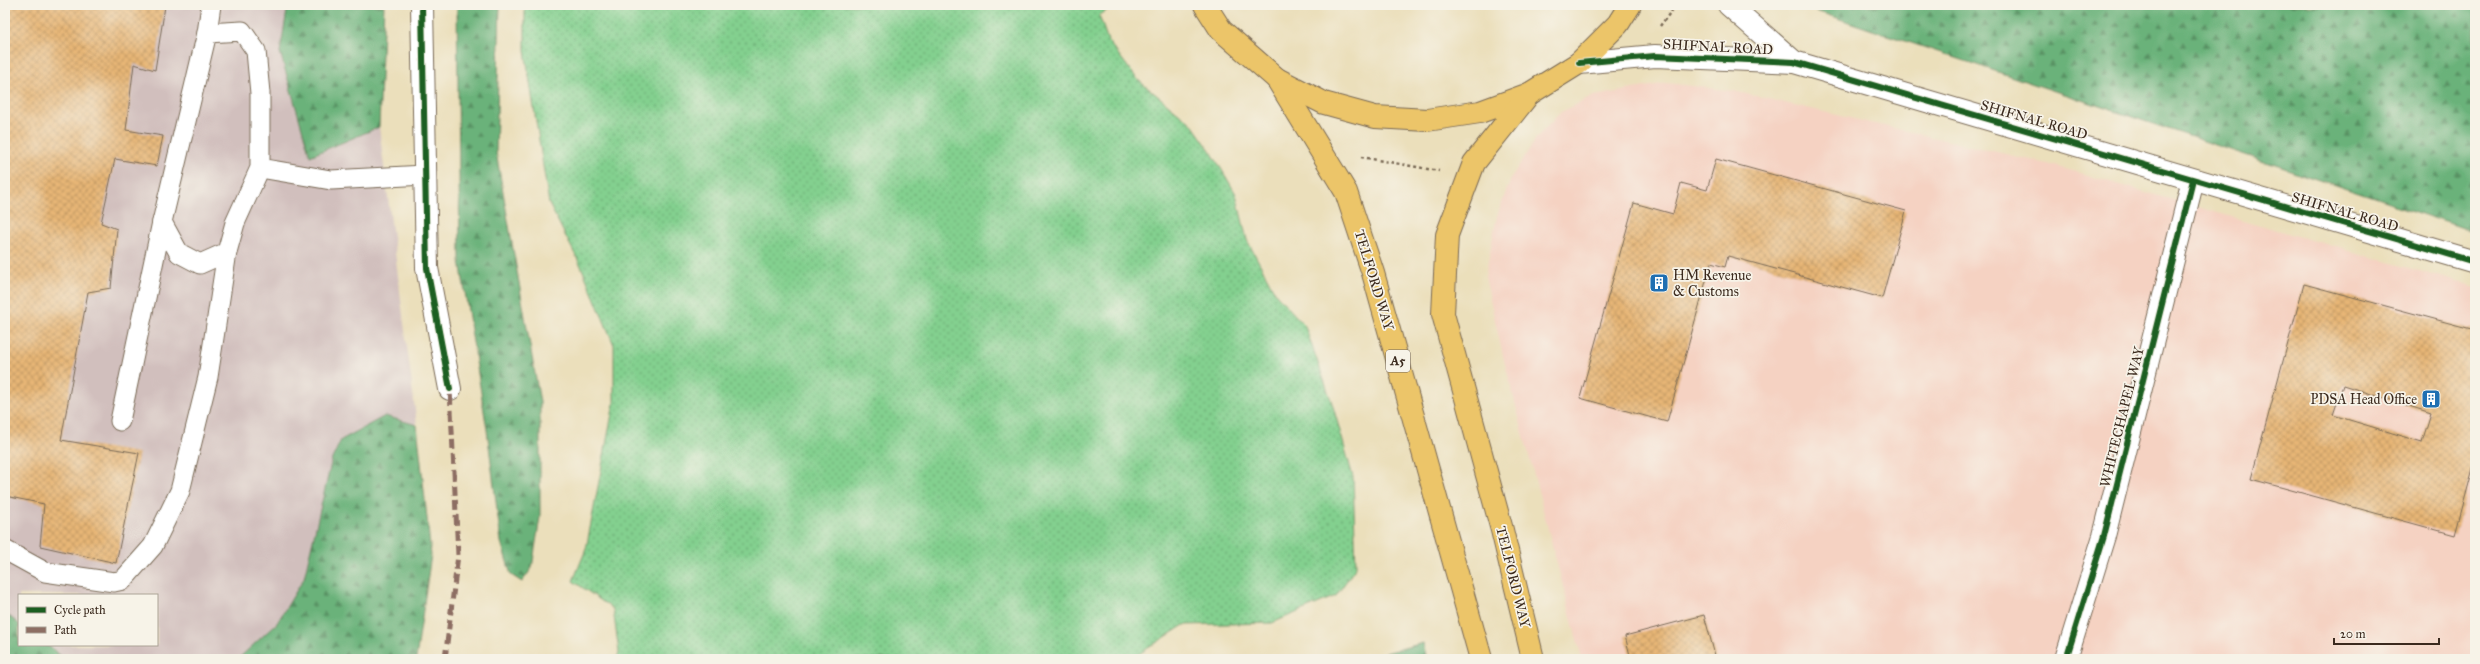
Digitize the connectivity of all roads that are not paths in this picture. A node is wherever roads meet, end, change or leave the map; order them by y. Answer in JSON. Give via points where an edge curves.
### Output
{"nodes":[{"id":1,"x":211,"y":5,"type":"edge"},
{"id":2,"x":422,"y":5,"type":"edge"},
{"id":3,"x":1205,"y":5,"type":"edge"},
{"id":4,"x":1630,"y":5,"type":"edge"},
{"id":5,"x":1729,"y":5,"type":"edge"},
{"id":6,"x":207,"y":32,"type":"junction"},
{"id":7,"x":1794,"y":62,"type":"junction"},
{"id":8,"x":1579,"y":63,"type":"junction"},
{"id":9,"x":1277,"y":79,"type":"junction"},
{"id":10,"x":1529,"y":94,"type":"junction"},
{"id":11,"x":260,"y":168,"type":"junction"},
{"id":12,"x":425,"y":175,"type":"junction"},
{"id":13,"x":2193,"y":180,"type":"junction"},
{"id":14,"x":162,"y":222,"type":"junction"},
{"id":15,"x":227,"y":252,"type":"junction"},
{"id":16,"x":2475,"y":262,"type":"edge"},
{"id":17,"x":450,"y":389,"type":"dead end"},
{"id":18,"x":120,"y":421,"type":"dead end"},
{"id":19,"x":5,"y":550,"type":"edge"},
{"id":20,"x":1481,"y":659,"type":"edge"},
{"id":21,"x":1533,"y":659,"type":"edge"},
{"id":22,"x":2066,"y":659,"type":"edge"}],
"edges":[{"from":1,"to":6,"type":"lane"},
{"from":2,"to":12,"type":"street"},
{"from":3,"to":9,"type":"main road","via":[[1221,30]]},
{"from":4,"to":8,"type":"main road","via":[[1618,24]]},
{"from":5,"to":7,"type":"street","name":"SHIFNAL ROAD"},
{"from":6,"to":11,"type":"lane","via":[[242,31],[256,51],[260,93]]},
{"from":6,"to":14,"type":"lane"},
{"from":7,"to":8,"type":"street","name":"SHIFNAL ROAD","via":[[1654,56]]},
{"from":7,"to":13,"type":"street","name":"SHIFNAL ROAD"},
{"from":8,"to":10,"type":"main road"},
{"from":9,"to":10,"type":"main road","via":[[1331,105],[1375,117],[1420,120],[1480,112]]},
{"from":9,"to":20,"type":"main road","name":"TELFORD WAY","number":"A5","via":[[1346,192],[1373,273]]},
{"from":10,"to":21,"type":"main road","name":"TELFORD WAY","via":[[1474,163],[1447,235],[1443,314],[1502,530]]},
{"from":11,"to":12,"type":"lane","via":[[331,180]]},
{"from":11,"to":15,"type":"lane","via":[[235,223]]},
{"from":12,"to":17,"type":"street","via":[[427,268]]},
{"from":13,"to":16,"type":"street","name":"SHIFNAL ROAD"},
{"from":13,"to":22,"type":"street","name":"WHITECHAPEL WAY","via":[[2104,536]]},
{"from":14,"to":15,"type":"lane","via":[[179,253],[200,264]]},
{"from":14,"to":18,"type":"lane"},
{"from":15,"to":19,"type":"lane","via":[[208,377],[180,491],[153,546],[123,580],[114,582],[45,572]]}]}
